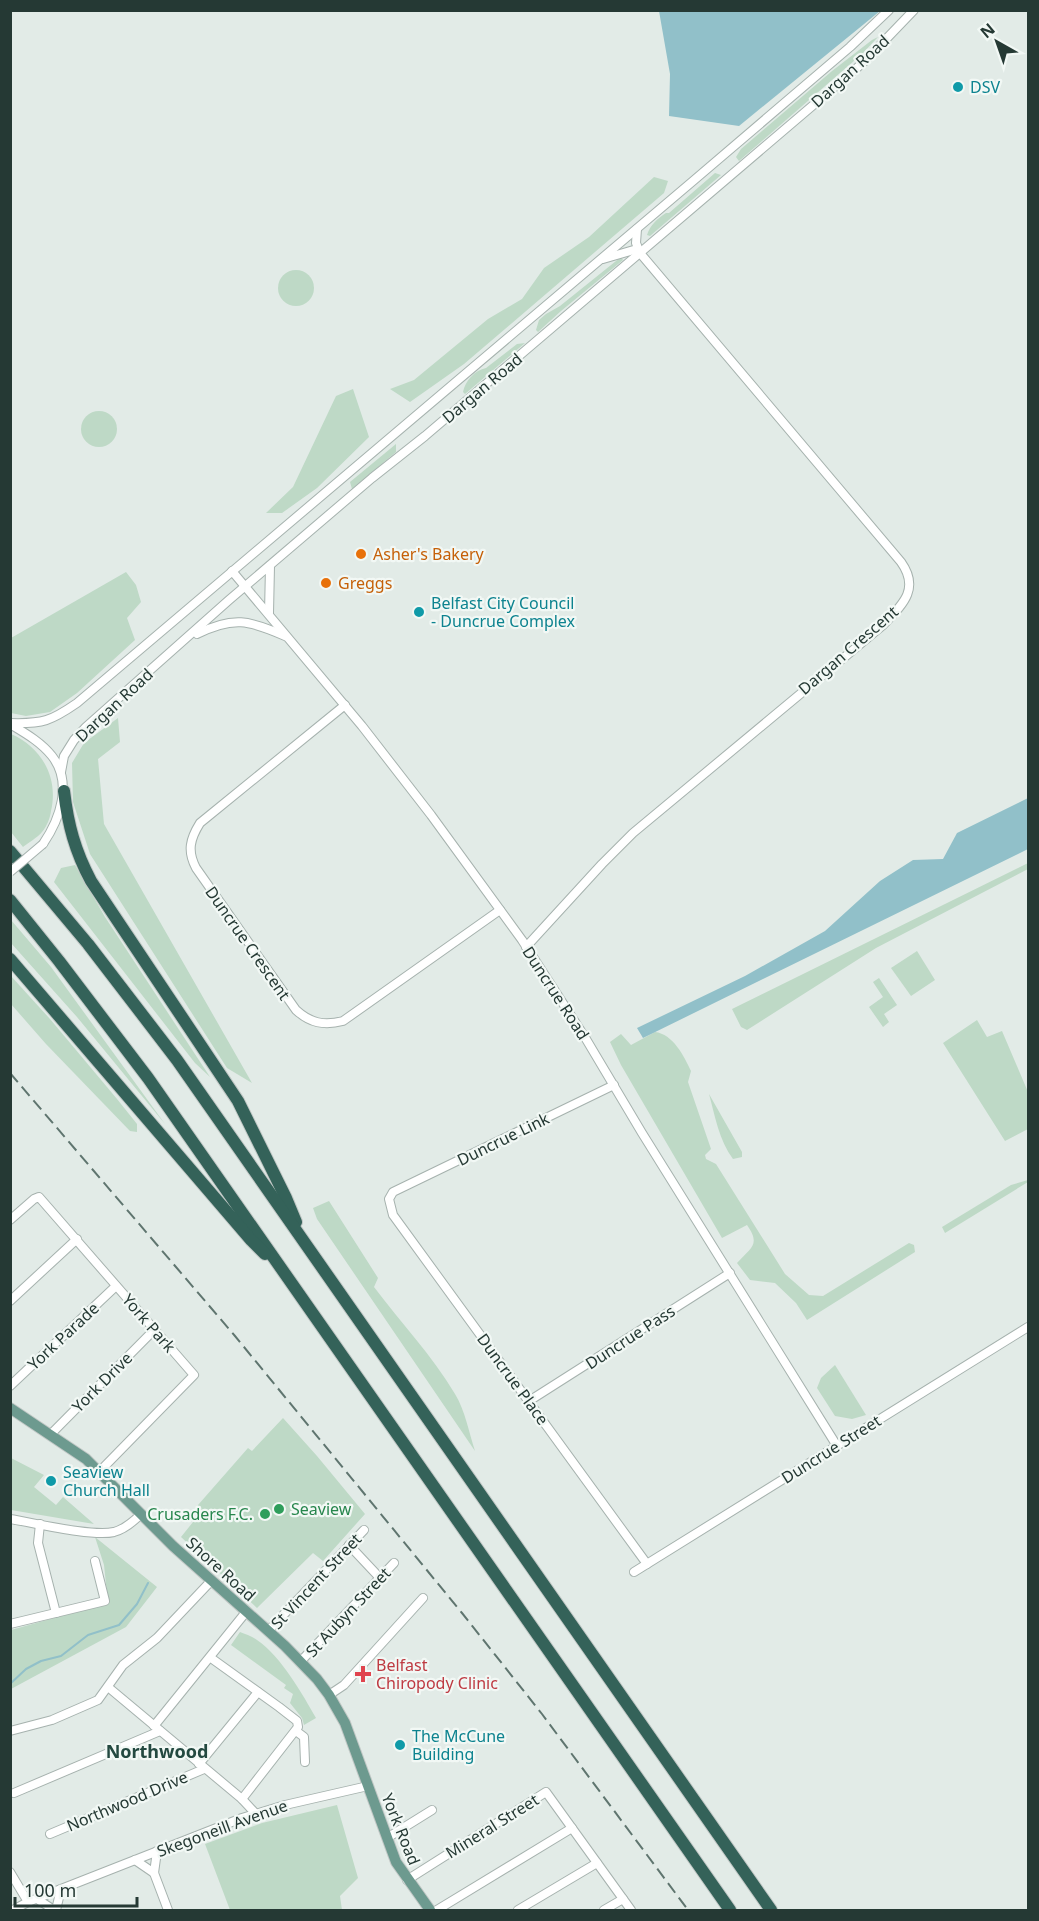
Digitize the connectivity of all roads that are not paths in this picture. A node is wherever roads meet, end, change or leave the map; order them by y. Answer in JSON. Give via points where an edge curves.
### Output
{"nodes":[{"id":1,"x":889,"y":10,"type":"edge"},
{"id":2,"x":914,"y":10,"type":"edge"},
{"id":3,"x":636,"y":229,"type":"junction"},
{"id":4,"x":638,"y":251,"type":"junction"},
{"id":5,"x":599,"y":261,"type":"junction"},
{"id":6,"x":270,"y":566,"type":"junction"},
{"id":7,"x":232,"y":571,"type":"junction"},
{"id":8,"x":246,"y":586,"type":"junction"},
{"id":9,"x":269,"y":613,"type":"junction"},
{"id":10,"x":285,"y":636,"type":"junction"},
{"id":11,"x":188,"y":638,"type":"junction"},
{"id":12,"x":345,"y":705,"type":"junction"},
{"id":13,"x":10,"y":724,"type":"edge"},
{"id":14,"x":61,"y":772,"type":"junction"},
{"id":15,"x":64,"y":791,"type":"junction"},
{"id":16,"x":10,"y":851,"type":"edge"},
{"id":17,"x":10,"y":872,"type":"edge"},
{"id":18,"x":10,"y":900,"type":"edge"},
{"id":19,"x":500,"y":910,"type":"junction"},
{"id":20,"x":526,"y":947,"type":"junction"},
{"id":21,"x":10,"y":959,"type":"edge"},
{"id":22,"x":614,"y":1085,"type":"junction"},
{"id":23,"x":393,"y":1192,"type":"joint"},
{"id":24,"x":10,"y":1220,"type":"edge"},
{"id":25,"x":76,"y":1239,"type":"junction"},
{"id":26,"x":304,"y":1243,"type":"junction"},
{"id":27,"x":730,"y":1273,"type":"junction"},
{"id":28,"x":287,"y":1276,"type":"junction"},
{"id":29,"x":116,"y":1286,"type":"junction"},
{"id":30,"x":10,"y":1301,"type":"edge"},
{"id":31,"x":1029,"y":1327,"type":"edge"},
{"id":32,"x":155,"y":1329,"type":"junction"},
{"id":33,"x":10,"y":1386,"type":"edge"},
{"id":34,"x":529,"y":1401,"type":"junction"},
{"id":35,"x":10,"y":1408,"type":"edge"},
{"id":36,"x":50,"y":1435,"type":"junction"},
{"id":37,"x":837,"y":1446,"type":"junction"},
{"id":38,"x":99,"y":1472,"type":"junction"},
{"id":39,"x":141,"y":1514,"type":"junction"},
{"id":40,"x":10,"y":1519,"type":"edge"},
{"id":41,"x":40,"y":1524,"type":"junction"},
{"id":42,"x":364,"y":1530,"type":"dead end"},
{"id":43,"x":349,"y":1545,"type":"junction"},
{"id":44,"x":95,"y":1560,"type":"dead end"},
{"id":45,"x":394,"y":1563,"type":"dead end"},
{"id":46,"x":647,"y":1564,"type":"junction"},
{"id":47,"x":634,"y":1572,"type":"dead end"},
{"id":48,"x":380,"y":1578,"type":"junction"},
{"id":49,"x":211,"y":1581,"type":"junction"},
{"id":50,"x":423,"y":1598,"type":"dead end"},
{"id":51,"x":246,"y":1612,"type":"junction"},
{"id":52,"x":56,"y":1613,"type":"junction"},
{"id":53,"x":10,"y":1624,"type":"edge"},
{"id":54,"x":268,"y":1631,"type":"junction"},
{"id":55,"x":211,"y":1658,"type":"junction"},
{"id":56,"x":301,"y":1661,"type":"junction"},
{"id":57,"x":108,"y":1687,"type":"junction"},
{"id":58,"x":258,"y":1692,"type":"junction"},
{"id":59,"x":329,"y":1695,"type":"junction"},
{"id":60,"x":157,"y":1729,"type":"junction"},
{"id":61,"x":10,"y":1731,"type":"edge"},
{"id":62,"x":296,"y":1731,"type":"junction"},
{"id":63,"x":305,"y":1762,"type":"dead end"},
{"id":64,"x":202,"y":1766,"type":"junction"},
{"id":65,"x":368,"y":1786,"type":"junction"},
{"id":66,"x":14,"y":1793,"type":"dead end"},
{"id":67,"x":242,"y":1799,"type":"junction"},
{"id":68,"x":432,"y":1810,"type":"dead end"},
{"id":69,"x":256,"y":1814,"type":"junction"},
{"id":70,"x":572,"y":1828,"type":"junction"},
{"id":71,"x":50,"y":1834,"type":"dead end"},
{"id":72,"x":387,"y":1838,"type":"junction"},
{"id":73,"x":157,"y":1851,"type":"junction"},
{"id":74,"x":135,"y":1860,"type":"junction"},
{"id":75,"x":597,"y":1863,"type":"junction"},
{"id":76,"x":10,"y":1872,"type":"edge"},
{"id":77,"x":154,"y":1873,"type":"junction"},
{"id":78,"x":407,"y":1880,"type":"junction"},
{"id":79,"x":61,"y":1889,"type":"junction"},
{"id":80,"x":623,"y":1899,"type":"junction"},
{"id":81,"x":32,"y":1901,"type":"junction"},
{"id":82,"x":13,"y":1911,"type":"edge"},
{"id":83,"x":55,"y":1911,"type":"edge"},
{"id":84,"x":168,"y":1911,"type":"edge"},
{"id":85,"x":430,"y":1911,"type":"edge"},
{"id":86,"x":437,"y":1911,"type":"edge"},
{"id":87,"x":518,"y":1911,"type":"edge"},
{"id":88,"x":604,"y":1911,"type":"edge"},
{"id":89,"x":631,"y":1911,"type":"edge"},
{"id":90,"x":730,"y":1911,"type":"edge"},
{"id":91,"x":771,"y":1911,"type":"edge"}],
"edges":[{"from":1,"to":3,"type":"street","name":"Dargan Road"},
{"from":2,"to":4,"type":"street","name":"Dargan Road","via":[[864,61]]},
{"from":3,"to":4,"type":"street"},
{"from":3,"to":5,"type":"street","name":"Dargan Road"},
{"from":4,"to":5,"type":"street"},
{"from":4,"to":6,"type":"street","name":"Dargan Road"},
{"from":4,"to":20,"type":"street","name":"Dargan Crescent","via":[[901,562],[908,571],[910,584],[908,595],[882,626],[633,833]]},
{"from":5,"to":7,"type":"street","name":"Dargan Road"},
{"from":6,"to":8,"type":"street","name":"Dargan Road"},
{"from":6,"to":9,"type":"street"},
{"from":7,"to":8,"type":"street","name":"Duncrue Road"},
{"from":7,"to":13,"type":"street","name":"Dargan Road","via":[[57,717],[45,722]]},
{"from":8,"to":9,"type":"street","name":"Duncrue Road"},
{"from":8,"to":11,"type":"street","name":"Dargan Road"},
{"from":9,"to":10,"type":"street","name":"Duncrue Road"},
{"from":10,"to":11,"type":"street","via":[[257,624],[226,622]]},
{"from":10,"to":12,"type":"street","name":"Duncrue Road"},
{"from":11,"to":14,"type":"street","name":"Dargan Road","via":[[86,727],[64,756]]},
{"from":12,"to":19,"type":"street","name":"Duncrue Road"},
{"from":12,"to":19,"type":"street","name":"Duncrue Crescent","via":[[200,823],[189,848],[196,868],[296,1010],[315,1022],[330,1025],[343,1021]]},
{"from":13,"to":14,"type":"street","via":[[43,746]]},
{"from":14,"to":15,"type":"street"},
{"from":15,"to":17,"type":"street","bridge":true,"via":[[58,818],[43,844]]},
{"from":15,"to":26,"type":"highway","via":[[67,818],[91,881],[238,1101]]},
{"from":16,"to":26,"type":"highway","via":[[177,1060]]},
{"from":18,"to":28,"type":"highway","via":[[148,1078]]},
{"from":19,"to":20,"type":"street","name":"Duncrue Road"},
{"from":20,"to":22,"type":"street","name":"Duncrue Road"},
{"from":21,"to":28,"type":"highway","via":[[251,1240]]},
{"from":22,"to":23,"type":"street","name":"Duncrue Link"},
{"from":22,"to":27,"type":"street","name":"Duncrue Road"},
{"from":23,"to":34,"type":"street","name":"Duncrue Place","via":[[389,1199],[393,1215]]},
{"from":24,"to":25,"type":"street","name":"York Park","via":[[39,1197]]},
{"from":25,"to":29,"type":"street","name":"York Park"},
{"from":25,"to":30,"type":"street"},
{"from":26,"to":91,"type":"highway"},
{"from":27,"to":34,"type":"street","name":"Duncrue Pass"},
{"from":27,"to":37,"type":"street","name":"Duncrue Road"},
{"from":28,"to":90,"type":"highway"},
{"from":29,"to":32,"type":"street","name":"York Park"},
{"from":29,"to":33,"type":"street","name":"York Parade"},
{"from":31,"to":37,"type":"street","name":"Duncrue Street"},
{"from":32,"to":36,"type":"street","name":"York Drive"},
{"from":32,"to":38,"type":"street","name":"York Park","via":[[194,1375]]},
{"from":34,"to":46,"type":"street","name":"Duncrue Place"},
{"from":35,"to":36,"type":"main road","name":"Shore Road"},
{"from":36,"to":38,"type":"main road","name":"Shore Road"},
{"from":37,"to":46,"type":"street","name":"Duncrue Street"},
{"from":38,"to":39,"type":"main road","name":"Shore Road"},
{"from":39,"to":41,"type":"street","via":[[122,1529],[100,1534]]},
{"from":39,"to":49,"type":"main road","name":"Shore Road"},
{"from":40,"to":41,"type":"street"},
{"from":41,"to":52,"type":"street","via":[[38,1543]]},
{"from":42,"to":43,"type":"street","name":"St Vincent Street"},
{"from":43,"to":48,"type":"street"},
{"from":43,"to":54,"type":"street","name":"St Vincent Street"},
{"from":44,"to":52,"type":"street","via":[[105,1601]]},
{"from":45,"to":48,"type":"street","name":"St Aubyn Street"},
{"from":46,"to":47,"type":"street","name":"Duncrue Street"},
{"from":48,"to":56,"type":"street","name":"St Aubyn Street"},
{"from":49,"to":51,"type":"main road","name":"Shore Road"},
{"from":49,"to":57,"type":"street","via":[[157,1638],[123,1665]]},
{"from":50,"to":59,"type":"street","via":[[344,1684]]},
{"from":51,"to":54,"type":"main road","name":"Shore Road"},
{"from":51,"to":55,"type":"street"},
{"from":52,"to":53,"type":"street"},
{"from":54,"to":56,"type":"main road","name":"Shore Road"},
{"from":55,"to":58,"type":"street"},
{"from":55,"to":60,"type":"street"},
{"from":56,"to":59,"type":"main road","name":"Shore Road"},
{"from":57,"to":60,"type":"street"},
{"from":57,"to":61,"type":"street","via":[[98,1700],[51,1720]]},
{"from":58,"to":62,"type":"street","via":[[297,1721]]},
{"from":58,"to":64,"type":"street","name":"Northwood Drive"},
{"from":59,"to":65,"type":"main road","name":"Shore Road","via":[[345,1723]]},
{"from":60,"to":64,"type":"street"},
{"from":60,"to":66,"type":"street"},
{"from":62,"to":63,"type":"street","via":[[304,1737]]},
{"from":62,"to":67,"type":"street"},
{"from":64,"to":67,"type":"street"},
{"from":64,"to":71,"type":"street","name":"Northwood Drive"},
{"from":65,"to":69,"type":"street","name":"Skegoneill Avenue"},
{"from":65,"to":72,"type":"main road","name":"York Road"},
{"from":67,"to":69,"type":"street"},
{"from":68,"to":72,"type":"street"},
{"from":69,"to":73,"type":"street","name":"Skegoneill Avenue"},
{"from":70,"to":75,"type":"street"},
{"from":70,"to":78,"type":"street","name":"Mineral Street","via":[[546,1792]]},
{"from":70,"to":86,"type":"street"},
{"from":72,"to":78,"type":"main road","name":"York Road"},
{"from":73,"to":74,"type":"street","name":"Skegoneill Avenue"},
{"from":73,"to":77,"type":"street"},
{"from":74,"to":77,"type":"street"},
{"from":74,"to":79,"type":"street","name":"Skegoneill Avenue"},
{"from":75,"to":80,"type":"street"},
{"from":75,"to":87,"type":"street"},
{"from":76,"to":81,"type":"street"},
{"from":77,"to":84,"type":"street"},
{"from":78,"to":85,"type":"main road","name":"York Road"},
{"from":79,"to":81,"type":"street","name":"Skegoneill Avenue"},
{"from":79,"to":83,"type":"street"},
{"from":80,"to":88,"type":"street"},
{"from":80,"to":89,"type":"street"},
{"from":81,"to":82,"type":"street","name":"Skegoneill Avenue"},
{"from":81,"to":83,"type":"street"}]}
